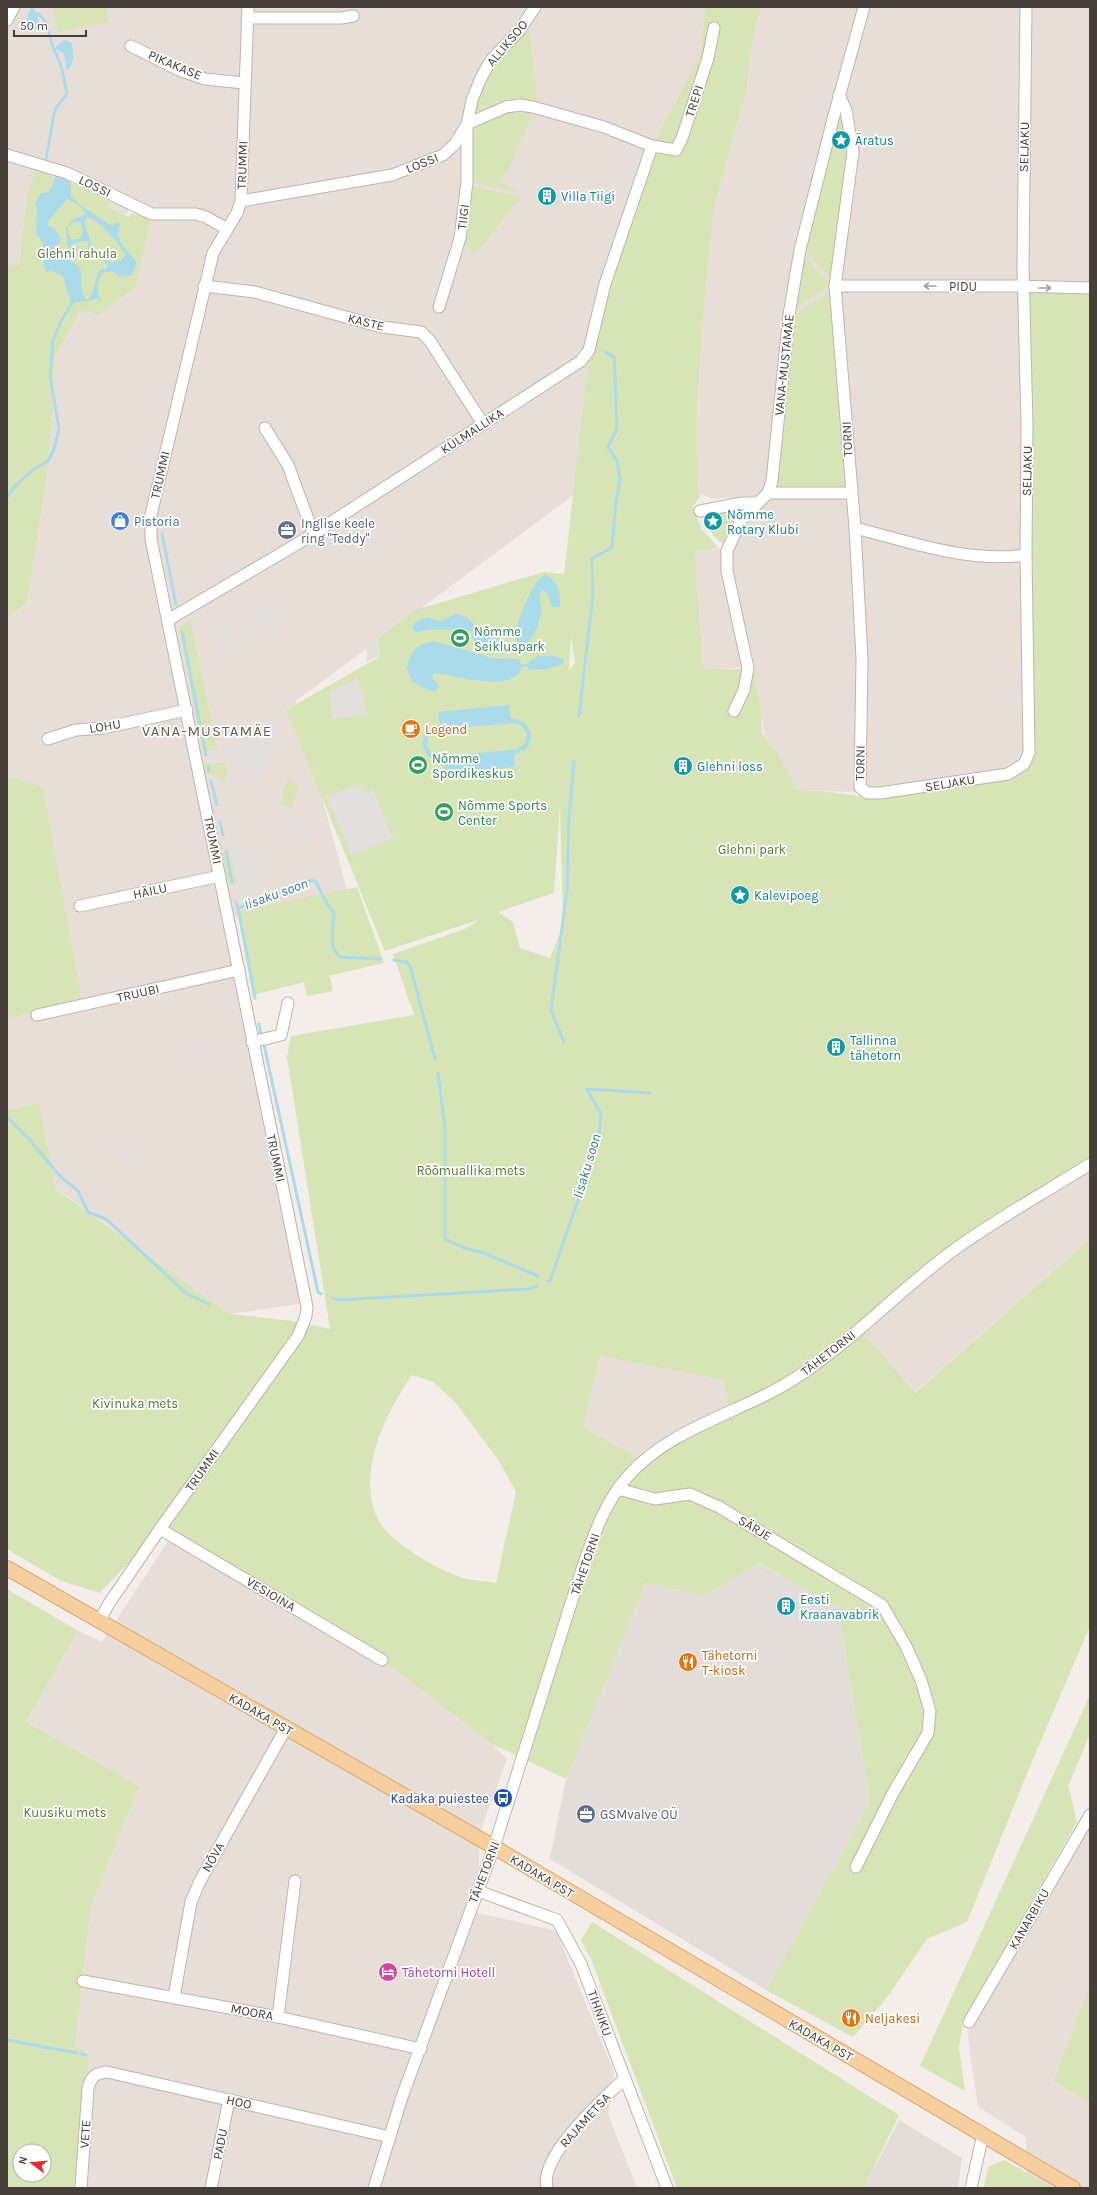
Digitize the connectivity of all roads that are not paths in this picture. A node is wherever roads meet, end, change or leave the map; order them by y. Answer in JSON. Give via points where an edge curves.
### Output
{"nodes":[{"id":1,"x":14,"y":7,"type":"edge"},
{"id":2,"x":535,"y":7,"type":"edge"},
{"id":3,"x":864,"y":7,"type":"edge"},
{"id":4,"x":1026,"y":7,"type":"edge"},
{"id":5,"x":247,"y":13,"type":"edge"},
{"id":6,"x":353,"y":16,"type":"dead end"},
{"id":7,"x":7,"y":20,"type":"edge"},
{"id":8,"x":714,"y":28,"type":"dead end"},
{"id":9,"x":131,"y":46,"type":"dead end"},
{"id":10,"x":244,"y":83,"type":"junction"},
{"id":11,"x":839,"y":95,"type":"junction"},
{"id":12,"x":467,"y":124,"type":"junction"},
{"id":13,"x":652,"y":146,"type":"junction"},
{"id":14,"x":7,"y":155,"type":"edge"},
{"id":15,"x":241,"y":201,"type":"junction"},
{"id":16,"x":227,"y":229,"type":"junction"},
{"id":17,"x":204,"y":286,"type":"junction"},
{"id":18,"x":835,"y":286,"type":"junction"},
{"id":19,"x":1025,"y":286,"type":"junction"},
{"id":20,"x":1090,"y":288,"type":"edge"},
{"id":21,"x":439,"y":307,"type":"dead end"},
{"id":22,"x":483,"y":424,"type":"junction"},
{"id":23,"x":265,"y":428,"type":"dead end"},
{"id":24,"x":768,"y":493,"type":"junction"},
{"id":25,"x":851,"y":493,"type":"junction"},
{"id":26,"x":756,"y":504,"type":"junction"},
{"id":27,"x":700,"y":511,"type":"dead end"},
{"id":28,"x":855,"y":528,"type":"junction"},
{"id":29,"x":313,"y":533,"type":"junction"},
{"id":30,"x":1026,"y":555,"type":"junction"},
{"id":31,"x":168,"y":620,"type":"junction"},
{"id":32,"x":187,"y":710,"type":"junction"},
{"id":33,"x":734,"y":711,"type":"dead end"},
{"id":34,"x":48,"y":739,"type":"dead end"},
{"id":35,"x":860,"y":787,"type":"joint"},
{"id":36,"x":220,"y":876,"type":"junction"},
{"id":37,"x":80,"y":906,"type":"dead end"},
{"id":38,"x":239,"y":970,"type":"junction"},
{"id":39,"x":288,"y":1003,"type":"dead end"},
{"id":40,"x":37,"y":1015,"type":"dead end"},
{"id":41,"x":252,"y":1042,"type":"junction"},
{"id":42,"x":1090,"y":1164,"type":"edge"},
{"id":43,"x":618,"y":1490,"type":"junction"},
{"id":44,"x":160,"y":1529,"type":"junction"},
{"id":45,"x":7,"y":1568,"type":"edge"},
{"id":46,"x":99,"y":1621,"type":"junction"},
{"id":47,"x":382,"y":1660,"type":"dead end"},
{"id":48,"x":286,"y":1728,"type":"junction"},
{"id":49,"x":1090,"y":1815,"type":"edge"},
{"id":50,"x":494,"y":1847,"type":"junction"},
{"id":51,"x":856,"y":1867,"type":"dead end"},
{"id":52,"x":295,"y":1881,"type":"dead end"},
{"id":53,"x":478,"y":1891,"type":"junction"},
{"id":54,"x":83,"y":1981,"type":"dead end"},
{"id":55,"x":174,"y":1997,"type":"junction"},
{"id":56,"x":278,"y":2017,"type":"junction"},
{"id":57,"x":969,"y":2022,"type":"dead end"},
{"id":58,"x":421,"y":2049,"type":"junction"},
{"id":59,"x":624,"y":2078,"type":"junction"},
{"id":60,"x":90,"y":2080,"type":"joint"},
{"id":61,"x":229,"y":2100,"type":"junction"},
{"id":62,"x":983,"y":2134,"type":"junction"},
{"id":63,"x":390,"y":2137,"type":"junction"},
{"id":64,"x":81,"y":2188,"type":"edge"},
{"id":65,"x":211,"y":2188,"type":"edge"},
{"id":66,"x":374,"y":2188,"type":"edge"},
{"id":67,"x":547,"y":2188,"type":"edge"},
{"id":68,"x":667,"y":2188,"type":"edge"},
{"id":69,"x":971,"y":2188,"type":"edge"},
{"id":70,"x":1074,"y":2188,"type":"edge"}],
"edges":[{"from":1,"to":7,"type":"street"},
{"from":2,"to":12,"type":"street","name":"ALLIKSOO","via":[[519,31],[491,60],[472,100]]},
{"from":3,"to":11,"type":"street","name":"VANA-MUSTAMÄE"},
{"from":4,"to":19,"type":"street","name":"SELJAKU","via":[[1023,260]]},
{"from":5,"to":6,"type":"street","via":[[341,18]]},
{"from":5,"to":10,"type":"street","name":"TRUMMI"},
{"from":8,"to":13,"type":"street","name":"TREPI","via":[[708,58],[676,150]]},
{"from":9,"to":10,"type":"street","name":"PIKAKASE","via":[[179,70],[205,79]]},
{"from":10,"to":15,"type":"street","name":"TRUMMI"},
{"from":11,"to":18,"type":"street","name":"TORNI","via":[[846,110],[853,152]]},
{"from":11,"to":24,"type":"street","name":"VANA-MUSTAMÄE","via":[[800,250],[789,315],[772,481]]},
{"from":12,"to":13,"type":"street","via":[[506,107],[520,105],[604,128]]},
{"from":12,"to":15,"type":"street","name":"LOSSI","via":[[443,155],[392,175]]},
{"from":12,"to":21,"type":"street","name":"TIIGI","via":[[467,182],[460,238]]},
{"from":13,"to":22,"type":"street","name":"KÜLMALLIKA","via":[[605,284],[589,350],[580,361]]},
{"from":14,"to":16,"type":"street","name":"LOSSI","via":[[67,173],[152,214],[196,214],[213,220]]},
{"from":15,"to":16,"type":"street","name":"TRUMMI"},
{"from":16,"to":17,"type":"street","name":"TRUMMI","via":[[213,253]]},
{"from":17,"to":22,"type":"street","name":"KASTE","via":[[255,292],[382,327],[421,332],[430,341]]},
{"from":17,"to":31,"type":"street","name":"TRUMMI","via":[[151,515],[151,539]]},
{"from":19,"to":18,"type":"street","name":"PIDU","one_way":true},
{"from":18,"to":25,"type":"street","name":"TORNI"},
{"from":19,"to":20,"type":"street","name":"PIDU","one_way":true},
{"from":19,"to":30,"type":"street","name":"SELJAKU"},
{"from":22,"to":29,"type":"street","name":"KÜLMALLIKA"},
{"from":23,"to":29,"type":"street","via":[[288,465]]},
{"from":24,"to":25,"type":"street"},
{"from":24,"to":26,"type":"street"},
{"from":25,"to":28,"type":"street","name":"TORNI"},
{"from":26,"to":27,"type":"street","via":[[742,503]]},
{"from":26,"to":33,"type":"street","via":[[741,520],[727,551],[727,571],[748,668],[744,690]]},
{"from":28,"to":30,"type":"street","via":[[953,553],[1003,558]]},
{"from":28,"to":35,"type":"street","name":"TORNI","via":[[862,658]]},
{"from":29,"to":31,"type":"street","name":"KÜLMALLIKA"},
{"from":30,"to":35,"type":"street","name":"SELJAKU","via":[[1029,752],[1024,764],[1008,774],[904,791],[867,793]]},
{"from":31,"to":32,"type":"street","name":"TRUMMI"},
{"from":32,"to":34,"type":"street","name":"LOHU","via":[[103,728],[76,730]]},
{"from":32,"to":36,"type":"street","name":"TRUMMI"},
{"from":36,"to":37,"type":"street","name":"HÄILU"},
{"from":36,"to":38,"type":"street","name":"TRUMMI"},
{"from":38,"to":40,"type":"street","name":"TRUUBI"},
{"from":38,"to":41,"type":"street","name":"TRUMMI"},
{"from":39,"to":41,"type":"street","via":[[281,1035]]},
{"from":41,"to":44,"type":"street","name":"TRUMMI","via":[[306,1299],[306,1316],[298,1336]]},
{"from":42,"to":43,"type":"street","name":"TÄHETORNI","via":[[957,1247],[836,1350],[799,1376],[658,1448],[628,1475]]},
{"from":43,"to":50,"type":"street","name":"TÄHETORNI","via":[[593,1536]]},
{"from":43,"to":51,"type":"street","name":"SÄRJE","via":[[655,1499],[690,1494],[719,1507],[882,1605],[906,1646],[921,1680],[930,1712],[928,1733],[893,1793]]},
{"from":44,"to":46,"type":"street","name":"TRUMMI"},
{"from":44,"to":47,"type":"street","name":"VESIOINA"},
{"from":45,"to":46,"type":"main road","name":"KADAKA PST"},
{"from":46,"to":48,"type":"main road","name":"KADAKA PST"},
{"from":48,"to":50,"type":"main road","name":"KADAKA PST"},
{"from":48,"to":55,"type":"street","name":"NÕVA","via":[[200,1881],[191,1902]]},
{"from":49,"to":57,"type":"street","name":"KANARBIKU"},
{"from":50,"to":53,"type":"street","name":"TÄHETORNI"},
{"from":50,"to":62,"type":"main road","name":"KADAKA PST"},
{"from":52,"to":56,"type":"street"},
{"from":53,"to":58,"type":"street","name":"TÄHETORNI"},
{"from":53,"to":59,"type":"street","name":"TIHNIKU","via":[[557,1920],[581,1964]]},
{"from":54,"to":55,"type":"street","name":"MOORA"},
{"from":55,"to":56,"type":"street","name":"MOORA"},
{"from":56,"to":58,"type":"street","name":"MOORA"},
{"from":58,"to":63,"type":"street","name":"TÄHETORNI"},
{"from":59,"to":67,"type":"street","name":"RAJAMETSA","via":[[566,2139],[551,2162]]},
{"from":59,"to":68,"type":"street","name":"TIHNIKU"},
{"from":60,"to":61,"type":"street","name":"HOO","via":[[99,2073],[106,2072]]},
{"from":60,"to":64,"type":"street","name":"VETE"},
{"from":61,"to":63,"type":"street","name":"HOO"},
{"from":61,"to":65,"type":"street","name":"PADU"},
{"from":62,"to":69,"type":"street"},
{"from":62,"to":70,"type":"main road","name":"KADAKA PST"},
{"from":63,"to":66,"type":"street","name":"TÄHETORNI"}]}
